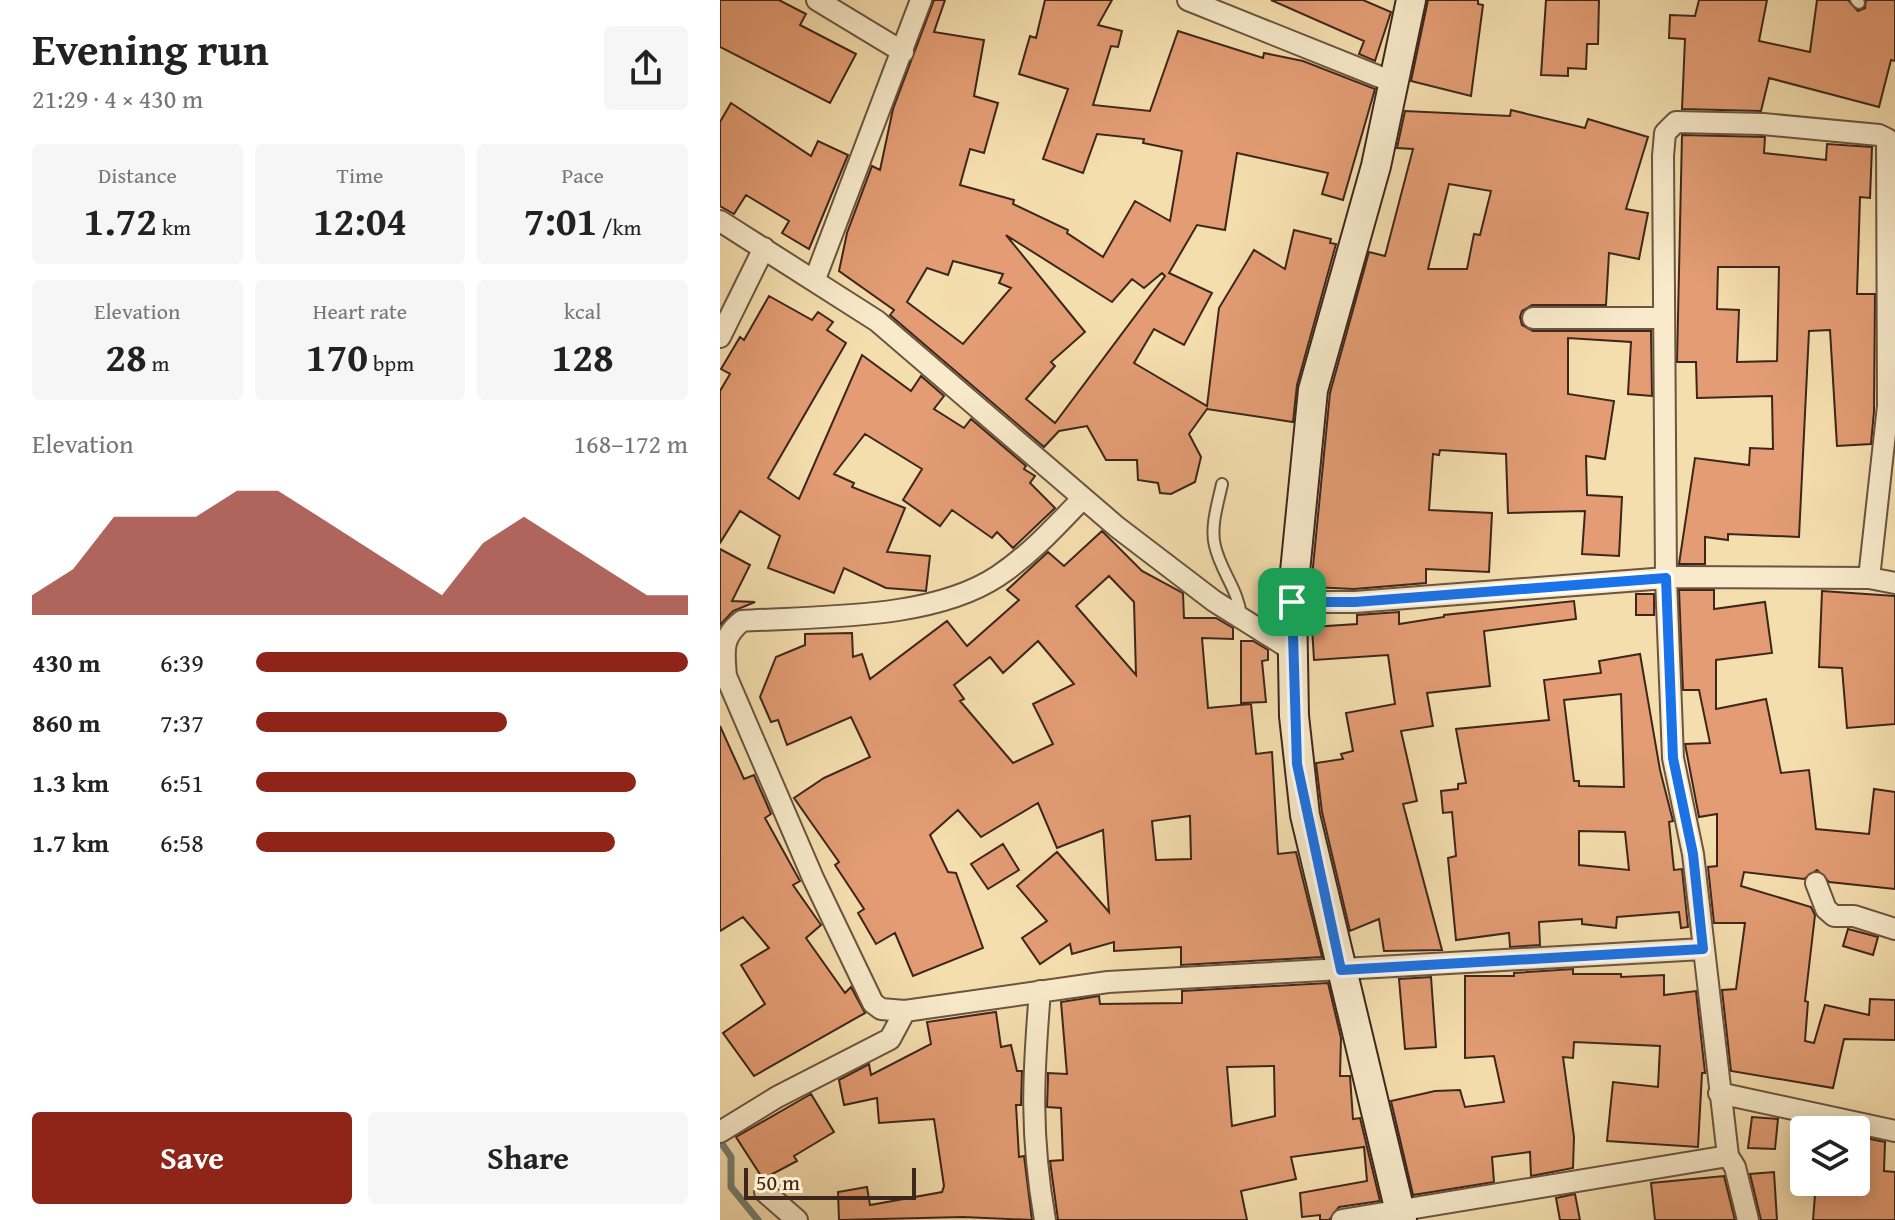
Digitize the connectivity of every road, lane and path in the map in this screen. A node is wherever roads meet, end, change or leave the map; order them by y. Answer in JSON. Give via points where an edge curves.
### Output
{"nodes":[{"id":1,"x":817,"y":0,"type":"edge"},
{"id":2,"x":921,"y":0,"type":"edge"},
{"id":3,"x":1188,"y":0,"type":"edge"},
{"id":4,"x":1411,"y":0,"type":"edge"},
{"id":5,"x":903,"y":52,"type":"junction"},
{"id":6,"x":1395,"y":83,"type":"junction"},
{"id":7,"x":720,"y":221,"type":"edge"},
{"id":8,"x":764,"y":248,"type":"junction"},
{"id":9,"x":815,"y":279,"type":"junction"},
{"id":10,"x":1533,"y":318,"type":"dead end"},
{"id":11,"x":1664,"y":318,"type":"junction"},
{"id":12,"x":720,"y":337,"type":"edge"},
{"id":13,"x":1222,"y":484,"type":"dead end"},
{"id":14,"x":1083,"y":498,"type":"junction"},
{"id":15,"x":1666,"y":578,"type":"junction"},
{"id":16,"x":1869,"y":578,"type":"junction"},
{"id":17,"x":1895,"y":583,"type":"edge"},
{"id":18,"x":1292,"y":602,"type":"junction"},
{"id":19,"x":1242,"y":618,"type":"junction"},
{"id":20,"x":1292,"y":650,"type":"junction"},
{"id":21,"x":1816,"y":883,"type":"dead end"},
{"id":22,"x":1895,"y":929,"type":"edge"},
{"id":23,"x":1703,"y":949,"type":"junction"},
{"id":24,"x":1341,"y":970,"type":"junction"},
{"id":25,"x":1040,"y":991,"type":"junction"},
{"id":26,"x":905,"y":1011,"type":"junction"},
{"id":27,"x":1719,"y":1093,"type":"junction"},
{"id":28,"x":1895,"y":1131,"type":"edge"},
{"id":29,"x":720,"y":1132,"type":"edge"},
{"id":30,"x":1728,"y":1156,"type":"junction"},
{"id":31,"x":765,"y":1192,"type":"dead end"},
{"id":32,"x":1400,"y":1215,"type":"edge"},
{"id":33,"x":797,"y":1220,"type":"edge"},
{"id":34,"x":1045,"y":1220,"type":"edge"},
{"id":35,"x":1342,"y":1220,"type":"edge"},
{"id":36,"x":1748,"y":1220,"type":"edge"}],
"edges":[{"from":1,"to":5,"type":"street"},
{"from":2,"to":5,"type":"street"},
{"from":3,"to":6,"type":"street"},
{"from":4,"to":6,"type":"street"},
{"from":5,"to":9,"type":"street"},
{"from":6,"to":18,"type":"street","via":[[1313,390]]},
{"from":7,"to":8,"type":"street"},
{"from":8,"to":9,"type":"street"},
{"from":8,"to":12,"type":"street"},
{"from":9,"to":14,"type":"street","via":[[877,321]]},
{"from":10,"to":11,"type":"street"},
{"from":11,"to":15,"type":"street"},
{"from":11,"to":16,"type":"street","via":[[1663,156],[1668,127],[1676,122],[1763,124],[1887,139],[1888,406]]},
{"from":13,"to":19,"type":"lane","via":[[1215,547],[1239,594]]},
{"from":14,"to":19,"type":"street"},
{"from":14,"to":26,"type":"street","via":[[1018,562],[995,578],[940,600],[894,612],[742,621],[728,632],[723,647],[726,676],[813,878],[873,1003]]},
{"from":15,"to":16,"type":"street"},
{"from":15,"to":18,"type":"street","via":[[1355,602]]},
{"from":15,"to":23,"type":"street","via":[[1673,758],[1693,854]]},
{"from":16,"to":17,"type":"street"},
{"from":18,"to":20,"type":"street"},
{"from":19,"to":20,"type":"street"},
{"from":20,"to":24,"type":"street","via":[[1297,764]]},
{"from":21,"to":22,"type":"street","via":[[1834,916],[1854,916]]},
{"from":23,"to":24,"type":"street"},
{"from":23,"to":27,"type":"street"},
{"from":24,"to":25,"type":"street","via":[[1108,982]]},
{"from":24,"to":32,"type":"street"},
{"from":25,"to":26,"type":"street"},
{"from":25,"to":34,"type":"street","via":[[1032,1095],[1034,1157]]},
{"from":26,"to":29,"type":"street","via":[[890,1039]]},
{"from":27,"to":28,"type":"street"},
{"from":27,"to":30,"type":"street"},
{"from":30,"to":32,"type":"street"},
{"from":30,"to":36,"type":"street"},
{"from":31,"to":33,"type":"street"},
{"from":32,"to":35,"type":"street"}]}
